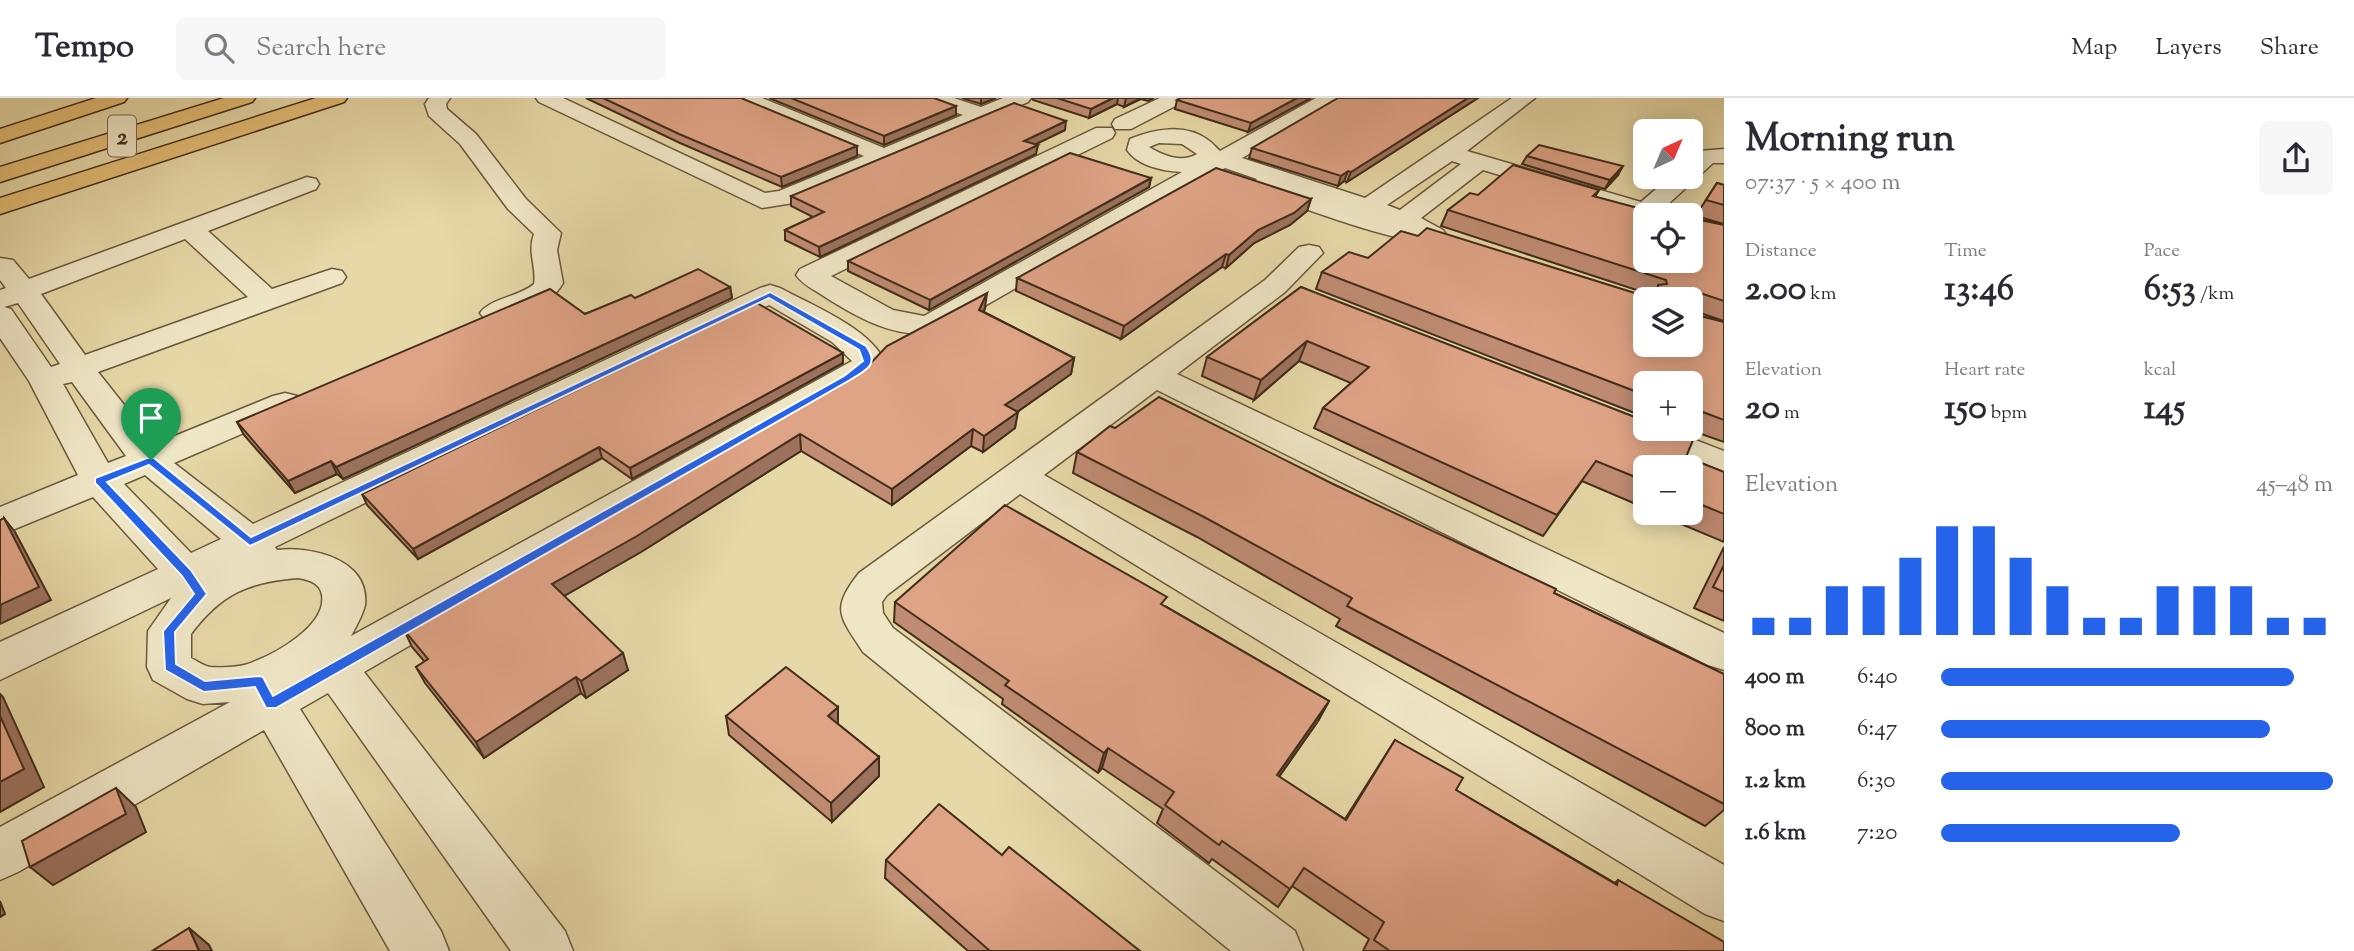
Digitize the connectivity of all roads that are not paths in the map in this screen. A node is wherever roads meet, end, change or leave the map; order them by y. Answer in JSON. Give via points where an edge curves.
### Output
{"nodes":[{"id":1,"x":117,"y":98,"type":"edge"},
{"id":2,"x":245,"y":98,"type":"edge"},
{"id":3,"x":337,"y":98,"type":"edge"},
{"id":4,"x":440,"y":98,"type":"edge"},
{"id":5,"x":546,"y":98,"type":"edge"},
{"id":6,"x":744,"y":98,"type":"edge"},
{"id":7,"x":934,"y":98,"type":"edge"},
{"id":8,"x":1176,"y":98,"type":"edge"},
{"id":9,"x":1331,"y":98,"type":"edge"},
{"id":10,"x":1525,"y":98,"type":"edge"},
{"id":11,"x":1022,"y":103,"type":"edge"},
{"id":12,"x":141,"y":106,"type":"dead end"},
{"id":13,"x":981,"y":114,"type":"junction"},
{"id":14,"x":1079,"y":117,"type":"edge"},
{"id":15,"x":1113,"y":128,"type":"junction"},
{"id":16,"x":0,"y":136,"type":"edge"},
{"id":17,"x":0,"y":149,"type":"edge"},
{"id":18,"x":1449,"y":153,"type":"junction"},
{"id":19,"x":882,"y":155,"type":"junction"},
{"id":20,"x":1724,"y":156,"type":"edge"},
{"id":21,"x":1703,"y":160,"type":"edge"},
{"id":22,"x":1209,"y":161,"type":"junction"},
{"id":23,"x":1479,"y":162,"type":"junction"},
{"id":24,"x":0,"y":175,"type":"edge"},
{"id":25,"x":309,"y":186,"type":"dead end"},
{"id":26,"x":1673,"y":189,"type":"edge"},
{"id":27,"x":1661,"y":203,"type":"edge"},
{"id":28,"x":0,"y":206,"type":"edge"},
{"id":29,"x":1633,"y":207,"type":"edge"},
{"id":30,"x":1361,"y":212,"type":"junction"},
{"id":31,"x":1398,"y":224,"type":"junction"},
{"id":32,"x":190,"y":229,"type":"junction"},
{"id":33,"x":1447,"y":240,"type":"edge"},
{"id":34,"x":1309,"y":253,"type":"dead end"},
{"id":35,"x":0,"y":267,"type":"edge"},
{"id":36,"x":332,"y":277,"type":"dead end"},
{"id":37,"x":13,"y":295,"type":"edge"},
{"id":38,"x":268,"y":300,"type":"junction"},
{"id":39,"x":0,"y":315,"type":"edge"},
{"id":40,"x":465,"y":326,"type":"edge"},
{"id":41,"x":79,"y":368,"type":"junction"},
{"id":42,"x":1152,"y":375,"type":"junction"},
{"id":43,"x":45,"y":380,"type":"junction"},
{"id":44,"x":314,"y":391,"type":"edge"},
{"id":45,"x":1608,"y":418,"type":"edge"},
{"id":46,"x":151,"y":460,"type":"junction"},
{"id":47,"x":1724,"y":464,"type":"edge"},
{"id":48,"x":1016,"y":475,"type":"junction"},
{"id":49,"x":99,"y":481,"type":"junction"},
{"id":50,"x":0,"y":522,"type":"edge"},
{"id":51,"x":258,"y":554,"type":"junction"},
{"id":52,"x":194,"y":584,"type":"junction"},
{"id":53,"x":1724,"y":653,"type":"edge"},
{"id":54,"x":325,"y":658,"type":"junction"},
{"id":55,"x":0,"y":662,"type":"edge"},
{"id":56,"x":265,"y":692,"type":"junction"},
{"id":57,"x":0,"y":855,"type":"edge"},
{"id":58,"x":1724,"y":894,"type":"edge"},
{"id":59,"x":421,"y":951,"type":"edge"},
{"id":60,"x":545,"y":951,"type":"edge"},
{"id":61,"x":1275,"y":951,"type":"edge"}],
"edges":[{"from":1,"to":16,"type":"highway"},
{"from":2,"to":24,"type":"highway","number":"2"},
{"from":3,"to":28,"type":"highway"},
{"from":4,"to":40,"type":"street","via":[[435,104],[437,111],[468,139],[505,190],[548,233],[541,250],[549,286]]},
{"from":5,"to":19,"type":"street","via":[[762,201],[784,198]]},
{"from":6,"to":19,"type":"street"},
{"from":7,"to":13,"type":"street"},
{"from":8,"to":15,"type":"street"},
{"from":9,"to":22,"type":"street"},
{"from":10,"to":18,"type":"street"},
{"from":11,"to":13,"type":"street"},
{"from":12,"to":17,"type":"highway","number":"2"},
{"from":13,"to":19,"type":"street"},
{"from":14,"to":15,"type":"street"},
{"from":15,"to":22,"type":"street","via":[[1147,140],[1193,140],[1205,147]]},
{"from":15,"to":22,"type":"street","via":[[810,275],[888,320],[930,325]]},
{"from":18,"to":23,"type":"street"},
{"from":18,"to":30,"type":"street"},
{"from":20,"to":21,"type":"street"},
{"from":22,"to":30,"type":"street"},
{"from":23,"to":29,"type":"street"},
{"from":23,"to":31,"type":"street"},
{"from":25,"to":32,"type":"street"},
{"from":26,"to":27,"type":"street"},
{"from":30,"to":31,"type":"street"},
{"from":31,"to":33,"type":"street"},
{"from":32,"to":37,"type":"street"},
{"from":32,"to":38,"type":"street"},
{"from":34,"to":42,"type":"street","via":[[1288,292]]},
{"from":35,"to":37,"type":"street"},
{"from":36,"to":38,"type":"street"},
{"from":37,"to":41,"type":"street"},
{"from":38,"to":41,"type":"street"},
{"from":39,"to":43,"type":"street"},
{"from":41,"to":43,"type":"street"},
{"from":41,"to":46,"type":"street"},
{"from":42,"to":48,"type":"street"},
{"from":42,"to":53,"type":"street"},
{"from":43,"to":49,"type":"street"},
{"from":44,"to":46,"type":"street"},
{"from":45,"to":47,"type":"street"},
{"from":46,"to":49,"type":"street"},
{"from":46,"to":51,"type":"street"},
{"from":48,"to":58,"type":"street"},
{"from":48,"to":61,"type":"street","via":[[873,584],[861,600],[862,616],[878,640]]},
{"from":49,"to":50,"type":"street"},
{"from":49,"to":52,"type":"street"},
{"from":51,"to":52,"type":"street","via":[[233,576]]},
{"from":51,"to":54,"type":"street","via":[[324,569],[340,583],[344,604]]},
{"from":51,"to":54,"type":"street","via":[[770,294],[868,355],[862,368],[847,378],[419,618]]},
{"from":52,"to":55,"type":"street"},
{"from":52,"to":56,"type":"street","via":[[169,631],[169,667],[204,686]]},
{"from":54,"to":56,"type":"street"},
{"from":54,"to":60,"type":"street"},
{"from":56,"to":57,"type":"street"},
{"from":56,"to":59,"type":"street"}]}
